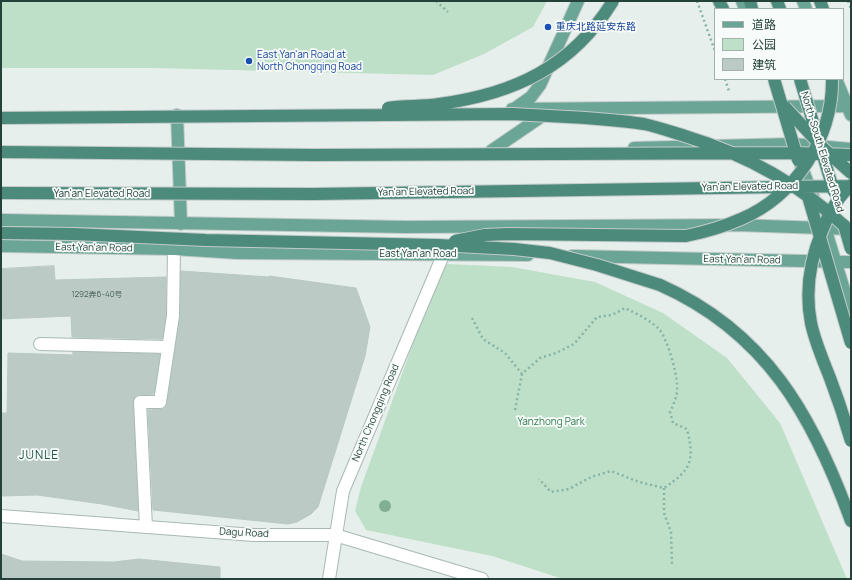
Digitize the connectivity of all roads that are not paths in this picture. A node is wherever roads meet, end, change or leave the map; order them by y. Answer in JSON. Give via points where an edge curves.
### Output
{"nodes":[{"id":1,"x":578,"y":1,"type":"edge"},
{"id":2,"x":613,"y":1,"type":"edge"},
{"id":3,"x":766,"y":80,"type":"edge"},
{"id":4,"x":770,"y":80,"type":"edge"},
{"id":5,"x":774,"y":80,"type":"edge"},
{"id":6,"x":800,"y":80,"type":"edge"},
{"id":7,"x":832,"y":80,"type":"edge"},
{"id":8,"x":836,"y":80,"type":"edge"},
{"id":9,"x":780,"y":107,"type":"junction"},
{"id":10,"x":554,"y":108,"type":"junction"},
{"id":11,"x":514,"y":109,"type":"junction"},
{"id":12,"x":850,"y":109,"type":"edge"},
{"id":13,"x":1,"y":114,"type":"edge"},
{"id":14,"x":176,"y":115,"type":"junction"},
{"id":15,"x":333,"y":115,"type":"junction"},
{"id":16,"x":1,"y":118,"type":"edge"},
{"id":17,"x":794,"y":144,"type":"junction"},
{"id":18,"x":177,"y":149,"type":"junction"},
{"id":19,"x":851,"y":149,"type":"edge"},
{"id":20,"x":1,"y":151,"type":"edge"},
{"id":21,"x":491,"y":151,"type":"junction"},
{"id":22,"x":851,"y":155,"type":"edge"},
{"id":23,"x":851,"y":172,"type":"edge"},
{"id":24,"x":851,"y":185,"type":"edge"},
{"id":25,"x":1,"y":193,"type":"edge"},
{"id":26,"x":1,"y":220,"type":"edge"},
{"id":27,"x":181,"y":224,"type":"junction"},
{"id":28,"x":471,"y":226,"type":"junction"},
{"id":29,"x":406,"y":227,"type":"junction"},
{"id":30,"x":825,"y":228,"type":"junction"},
{"id":31,"x":851,"y":231,"type":"edge"},
{"id":32,"x":1,"y":233,"type":"edge"},
{"id":33,"x":1,"y":246,"type":"edge"},
{"id":34,"x":174,"y":249,"type":"junction"},
{"id":35,"x":441,"y":249,"type":"junction"},
{"id":36,"x":851,"y":249,"type":"edge"},
{"id":37,"x":834,"y":262,"type":"junction"},
{"id":38,"x":851,"y":262,"type":"edge"},
{"id":39,"x":851,"y":312,"type":"edge"},
{"id":40,"x":851,"y":343,"type":"edge"},
{"id":41,"x":40,"y":344,"type":"dead end"},
{"id":42,"x":168,"y":347,"type":"junction"},
{"id":43,"x":851,"y":441,"type":"edge"},
{"id":44,"x":1,"y":516,"type":"edge"},
{"id":45,"x":851,"y":521,"type":"edge"},
{"id":46,"x":146,"y":527,"type":"junction"},
{"id":47,"x":335,"y":535,"type":"junction"},
{"id":48,"x":329,"y":579,"type":"edge"},
{"id":49,"x":482,"y":579,"type":"edge"}],
"edges":[{"from":1,"to":11,"type":"main road","via":[[540,85],[532,97]]},
{"from":2,"to":15,"type":"highway","bridge":true,"via":[[587,37],[566,56],[534,78],[497,93],[439,104]]},
{"from":3,"to":23,"type":"highway","bridge":true,"via":[[802,128]]},
{"from":4,"to":9,"type":"main road"},
{"from":5,"to":40,"type":"highway","bridge":true},
{"from":6,"to":36,"type":"highway","name":"North-South Elevated Road","bridge":true},
{"from":7,"to":35,"type":"highway","bridge":true,"via":[[827,118],[821,138],[808,162],[785,190],[742,219],[710,231],[686,236],[485,235]]},
{"from":8,"to":12,"type":"main road"},
{"from":9,"to":10,"type":"main road"},
{"from":9,"to":12,"type":"main road"},
{"from":9,"to":17,"type":"main road"},
{"from":10,"to":11,"type":"main road"},
{"from":10,"to":21,"type":"main road"},
{"from":11,"to":14,"type":"main road"},
{"from":13,"to":14,"type":"main road"},
{"from":14,"to":18,"type":"main road"},
{"from":15,"to":16,"type":"highway","bridge":true},
{"from":15,"to":31,"type":"highway","bridge":true,"via":[[514,114],[645,124],[703,142],[751,161],[821,205]]},
{"from":17,"to":19,"type":"main road"},
{"from":17,"to":21,"type":"main road"},
{"from":17,"to":30,"type":"main road"},
{"from":18,"to":20,"type":"main road"},
{"from":18,"to":21,"type":"main road"},
{"from":18,"to":27,"type":"main road"},
{"from":20,"to":22,"type":"highway","bridge":true,"via":[[314,155]]},
{"from":24,"to":25,"type":"highway","name":"Yan'an Elevated Road","bridge":true,"via":[[314,194]]},
{"from":24,"to":43,"type":"highway","bridge":true,"via":[[835,205],[816,245],[809,281],[811,323]]},
{"from":26,"to":27,"type":"main road"},
{"from":27,"to":29,"type":"main road"},
{"from":28,"to":29,"type":"main road"},
{"from":28,"to":30,"type":"main road","via":[[737,225]]},
{"from":28,"to":35,"type":"main road"},
{"from":29,"to":35,"type":"main road"},
{"from":30,"to":31,"type":"main road"},
{"from":30,"to":37,"type":"main road"},
{"from":32,"to":35,"type":"highway","bridge":true},
{"from":33,"to":34,"type":"main road","name":"East Yan'an Road"},
{"from":34,"to":35,"type":"main road","name":"East Yan'an Road","via":[[238,253]]},
{"from":34,"to":42,"type":"street","via":[[173,316]]},
{"from":35,"to":37,"type":"main road","name":"East Yan'an Road"},
{"from":35,"to":45,"type":"highway","bridge":true,"via":[[514,249],[550,253],[660,285],[705,308],[745,340],[788,388],[832,470]]},
{"from":35,"to":47,"type":"street","name":"North Chongqing Road","via":[[343,491]]},
{"from":37,"to":38,"type":"main road","name":"East Yan'an Road"},
{"from":37,"to":39,"type":"main road"},
{"from":41,"to":42,"type":"street"},
{"from":42,"to":46,"type":"street","via":[[160,402],[140,402]]},
{"from":44,"to":46,"type":"street","name":"Dagu Road"},
{"from":46,"to":47,"type":"street","name":"Dagu Road","via":[[254,535]]},
{"from":47,"to":48,"type":"street","name":"North Chongqing Road"},
{"from":47,"to":49,"type":"street","name":"Dagu Road"}]}
